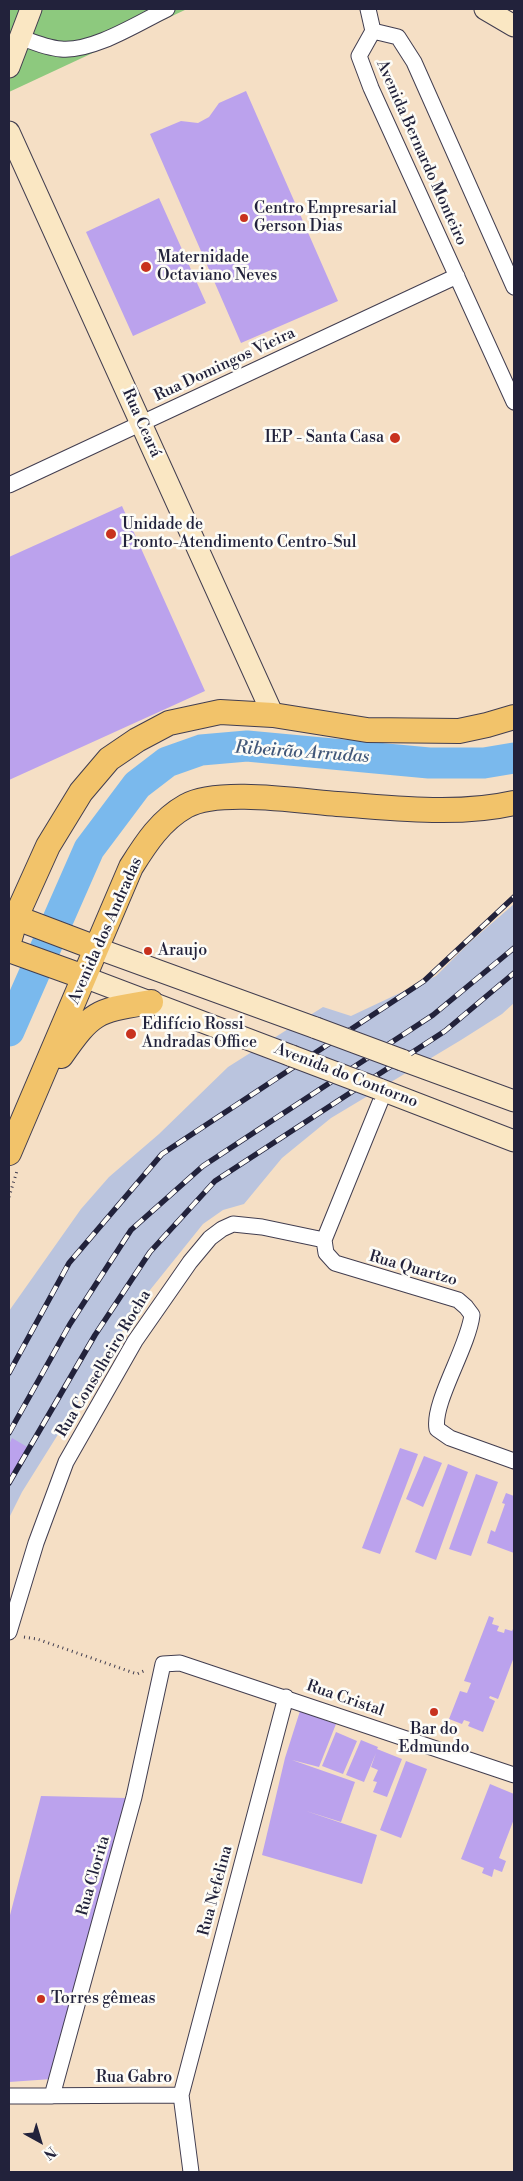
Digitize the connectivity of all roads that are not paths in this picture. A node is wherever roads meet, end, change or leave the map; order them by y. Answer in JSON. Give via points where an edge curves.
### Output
{"nodes":[{"id":1,"x":31,"y":9,"type":"edge"},
{"id":2,"x":167,"y":9,"type":"edge"},
{"id":3,"x":368,"y":9,"type":"edge"},
{"id":4,"x":485,"y":9,"type":"edge"},
{"id":5,"x":514,"y":19,"type":"edge"},
{"id":6,"x":514,"y":26,"type":"edge"},
{"id":7,"x":373,"y":31,"type":"junction"},
{"id":8,"x":20,"y":37,"type":"junction"},
{"id":9,"x":9,"y":67,"type":"edge"},
{"id":10,"x":9,"y":132,"type":"edge"},
{"id":11,"x":457,"y":276,"type":"junction"},
{"id":12,"x":514,"y":287,"type":"edge"},
{"id":13,"x":514,"y":402,"type":"edge"},
{"id":14,"x":141,"y":423,"type":"junction"},
{"id":15,"x":9,"y":485,"type":"edge"},
{"id":16,"x":273,"y":715,"type":"junction"},
{"id":17,"x":514,"y":717,"type":"edge"},
{"id":18,"x":514,"y":803,"type":"edge"},
{"id":19,"x":16,"y":918,"type":"edge"},
{"id":20,"x":87,"y":945,"type":"junction"},
{"id":21,"x":11,"y":949,"type":"edge"},
{"id":22,"x":76,"y":974,"type":"junction"},
{"id":23,"x":151,"y":1002,"type":"junction"},
{"id":24,"x":42,"y":1078,"type":"junction"},
{"id":25,"x":382,"y":1090,"type":"junction"},
{"id":26,"x":514,"y":1102,"type":"edge"},
{"id":27,"x":514,"y":1140,"type":"edge"},
{"id":28,"x":9,"y":1153,"type":"edge"},
{"id":29,"x":324,"y":1240,"type":"junction"},
{"id":30,"x":514,"y":1461,"type":"edge"},
{"id":31,"x":13,"y":1634,"type":"edge"},
{"id":32,"x":163,"y":1664,"type":"joint"},
{"id":33,"x":286,"y":1697,"type":"junction"},
{"id":34,"x":514,"y":1775,"type":"edge"},
{"id":35,"x":181,"y":2095,"type":"junction"},
{"id":36,"x":9,"y":2096,"type":"edge"},
{"id":37,"x":52,"y":2096,"type":"junction"},
{"id":38,"x":191,"y":2172,"type":"edge"}],
"edges":[{"from":1,"to":8,"type":"main road"},
{"from":2,"to":8,"type":"street","via":[[102,40],[75,49],[52,48]]},
{"from":3,"to":7,"type":"street"},
{"from":4,"to":5,"type":"main road"},
{"from":4,"to":6,"type":"main road"},
{"from":7,"to":11,"type":"street","name":"Avenida Bernardo Monteiro","via":[[358,56]]},
{"from":7,"to":12,"type":"street","name":"Avenida Bernardo Monteiro","via":[[398,37],[414,62]]},
{"from":8,"to":9,"type":"main road"},
{"from":10,"to":14,"type":"main road","name":"Rua Ceará"},
{"from":11,"to":13,"type":"street","name":"Avenida Bernardo Monteiro"},
{"from":11,"to":14,"type":"street","name":"Rua Domingos Vieira"},
{"from":14,"to":15,"type":"street","name":"Rua Domingos Vieira"},
{"from":14,"to":16,"type":"main road","name":"Rua Ceará"},
{"from":16,"to":17,"type":"main road","via":[[367,730],[459,731]]},
{"from":16,"to":19,"type":"main road","via":[[220,712],[169,723],[109,759],[80,792],[48,846]]},
{"from":18,"to":20,"type":"main road","name":"Avenida dos Andradas","via":[[468,810],[336,804],[274,797],[212,798],[188,804],[167,818],[149,839]]},
{"from":19,"to":20,"type":"main road","name":"Avenida do Contorno"},
{"from":19,"to":21,"type":"main road"},
{"from":20,"to":22,"type":"main road","name":"Avenida dos Andradas"},
{"from":20,"to":26,"type":"main road","name":"Avenida do Contorno","bridge":true},
{"from":21,"to":22,"type":"main road","name":"Avenida do Contorno"},
{"from":22,"to":23,"type":"main road","name":"Avenida do Contorno"},
{"from":22,"to":24,"type":"main road","name":"Avenida dos Andradas"},
{"from":23,"to":24,"type":"main road","via":[[111,1008],[96,1014],[82,1026],[60,1059]]},
{"from":23,"to":25,"type":"main road","name":"Avenida do Contorno","bridge":true},
{"from":24,"to":28,"type":"main road","name":"Avenida dos Andradas"},
{"from":25,"to":27,"type":"main road","name":"Avenida do Contorno"},
{"from":25,"to":29,"type":"street"},
{"from":29,"to":30,"type":"street","name":"Rua Quartzo","via":[[326,1253],[334,1263],[458,1300],[466,1307],[472,1316],[467,1339],[437,1413],[437,1429],[450,1438]]},
{"from":29,"to":31,"type":"street","name":"Rua Conselheiro Rocha","via":[[233,1224],[210,1238],[190,1262],[134,1341],[66,1462],[36,1543]]},
{"from":32,"to":33,"type":"street","name":"Rua Cristal","via":[[180,1663]]},
{"from":32,"to":37,"type":"street","name":"Rua Clorita","via":[[134,1797]]},
{"from":33,"to":34,"type":"street","name":"Rua Cristal"},
{"from":33,"to":35,"type":"street","name":"Rua Nefelina"},
{"from":35,"to":37,"type":"street","name":"Rua Gabro"},
{"from":35,"to":38,"type":"street","name":"Rua Gabro"},
{"from":36,"to":37,"type":"street","name":"Rua Gabro"}]}
